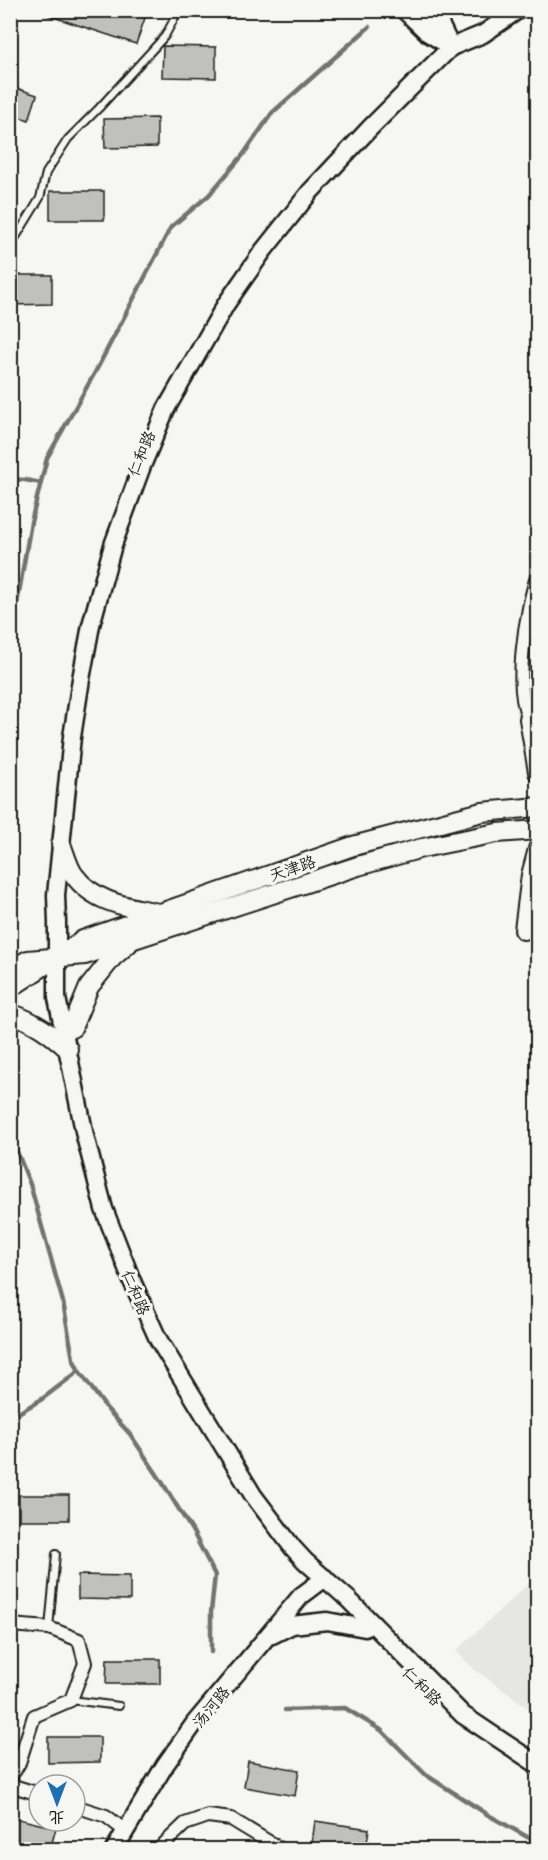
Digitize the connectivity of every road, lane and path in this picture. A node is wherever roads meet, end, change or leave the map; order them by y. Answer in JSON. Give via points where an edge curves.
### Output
{"nodes":[{"id":1,"x":179,"y":10,"type":"edge"},
{"id":2,"x":404,"y":10,"type":"edge"},
{"id":3,"x":426,"y":10,"type":"edge"},
{"id":4,"x":505,"y":10,"type":"edge"},
{"id":5,"x":518,"y":10,"type":"edge"},
{"id":6,"x":451,"y":47,"type":"junction"},
{"id":7,"x":10,"y":247,"type":"edge"},
{"id":8,"x":537,"y":574,"type":"edge"},
{"id":9,"x":533,"y":723,"type":"edge"},
{"id":10,"x":537,"y":772,"type":"edge"},
{"id":11,"x":537,"y":807,"type":"edge"},
{"id":12,"x":537,"y":830,"type":"edge"},
{"id":13,"x":61,"y":844,"type":"junction"},
{"id":14,"x":537,"y":849,"type":"edge"},
{"id":15,"x":161,"y":913,"type":"junction"},
{"id":16,"x":531,"y":929,"type":"edge"},
{"id":17,"x":133,"y":940,"type":"junction"},
{"id":18,"x":57,"y":958,"type":"junction"},
{"id":19,"x":10,"y":971,"type":"edge"},
{"id":20,"x":10,"y":988,"type":"edge"},
{"id":21,"x":10,"y":1013,"type":"edge"},
{"id":22,"x":72,"y":1028,"type":"junction"},
{"id":23,"x":68,"y":1049,"type":"junction"},
{"id":24,"x":56,"y":1554,"type":"dead end"},
{"id":25,"x":325,"y":1578,"type":"junction"},
{"id":26,"x":10,"y":1625,"type":"edge"},
{"id":27,"x":49,"y":1628,"type":"junction"},
{"id":28,"x":365,"y":1628,"type":"junction"},
{"id":29,"x":266,"y":1638,"type":"junction"},
{"id":30,"x":71,"y":1700,"type":"junction"},
{"id":31,"x":119,"y":1706,"type":"dead end"},
{"id":32,"x":15,"y":1763,"type":"edge"},
{"id":33,"x":537,"y":1765,"type":"edge"},
{"id":34,"x":537,"y":1773,"type":"edge"},
{"id":35,"x":10,"y":1778,"type":"edge"},
{"id":36,"x":10,"y":1785,"type":"edge"},
{"id":37,"x":27,"y":1790,"type":"edge"},
{"id":38,"x":87,"y":1810,"type":"edge"},
{"id":39,"x":124,"y":1830,"type":"junction"},
{"id":40,"x":114,"y":1850,"type":"edge"},
{"id":41,"x":160,"y":1850,"type":"edge"},
{"id":42,"x":282,"y":1850,"type":"edge"}],
"edges":[{"from":1,"to":7,"type":"lane","via":[[165,36],[68,139],[46,173],[40,198]]},
{"from":2,"to":6,"type":"street","via":[[428,33]]},
{"from":3,"to":6,"type":"street","via":[[440,24]]},
{"from":4,"to":6,"type":"street","name":"仁和路"},
{"from":5,"to":6,"type":"street","name":"仁和路","via":[[483,34]]},
{"from":6,"to":13,"type":"street","name":"仁和路","via":[[310,192],[262,251],[225,304],[166,409],[113,545],[91,625],[72,737]]},
{"from":6,"to":18,"type":"street","name":"仁和路","via":[[419,69],[364,122],[263,238],[219,300],[155,415],[106,543],[76,667],[64,736],[48,895]]},
{"from":8,"to":9,"type":"street","via":[[523,639],[523,704]]},
{"from":9,"to":10,"type":"main road"},
{"from":11,"to":15,"type":"main road","name":"天津路","via":[[482,812],[353,846]]},
{"from":12,"to":17,"type":"main road","name":"天津路","via":[[497,833],[422,848]]},
{"from":13,"to":15,"type":"main road","via":[[73,874],[92,894],[118,905]]},
{"from":13,"to":18,"type":"street","name":"仁和路","via":[[56,895]]},
{"from":14,"to":16,"type":"main road","via":[[531,875]]},
{"from":15,"to":18,"type":"main road","name":"天津路","via":[[83,940]]},
{"from":17,"to":18,"type":"main road","name":"天津路","via":[[86,955]]},
{"from":17,"to":22,"type":"main road","via":[[89,987]]},
{"from":18,"to":19,"type":"main road","name":"天津路","via":[[28,960]]},
{"from":18,"to":20,"type":"main road","name":"天津路"},
{"from":18,"to":22,"type":"street","name":"仁和路"},
{"from":18,"to":23,"type":"street","name":"仁和路","via":[[57,998]]},
{"from":21,"to":23,"type":"main road","via":[[32,1021]]},
{"from":22,"to":25,"type":"street","name":"仁和路","via":[[112,1206],[165,1336],[260,1491]]},
{"from":23,"to":25,"type":"street","name":"仁和路","via":[[104,1209],[158,1339],[253,1495],[305,1562]]},
{"from":24,"to":27,"type":"lane"},
{"from":25,"to":28,"type":"street","name":"仁和路"},
{"from":25,"to":29,"type":"street","name":"汤河路","via":[[301,1596]]},
{"from":25,"to":33,"type":"street","name":"仁和路","via":[[463,1714]]},
{"from":26,"to":27,"type":"street"},
{"from":27,"to":30,"type":"street","via":[[79,1640],[86,1663]]},
{"from":28,"to":29,"type":"street","via":[[327,1621],[292,1625]]},
{"from":28,"to":34,"type":"street","name":"仁和路","via":[[458,1720]]},
{"from":29,"to":39,"type":"street","name":"汤河路","via":[[194,1724]]},
{"from":30,"to":31,"type":"lane"},
{"from":30,"to":32,"type":"street","via":[[34,1716]]},
{"from":32,"to":35,"type":"street"},
{"from":36,"to":37,"type":"street"},
{"from":38,"to":39,"type":"street","via":[[106,1816]]},
{"from":39,"to":40,"type":"street","name":"汤河路"},
{"from":41,"to":42,"type":"street","via":[[185,1824],[208,1816],[231,1819]]}]}
